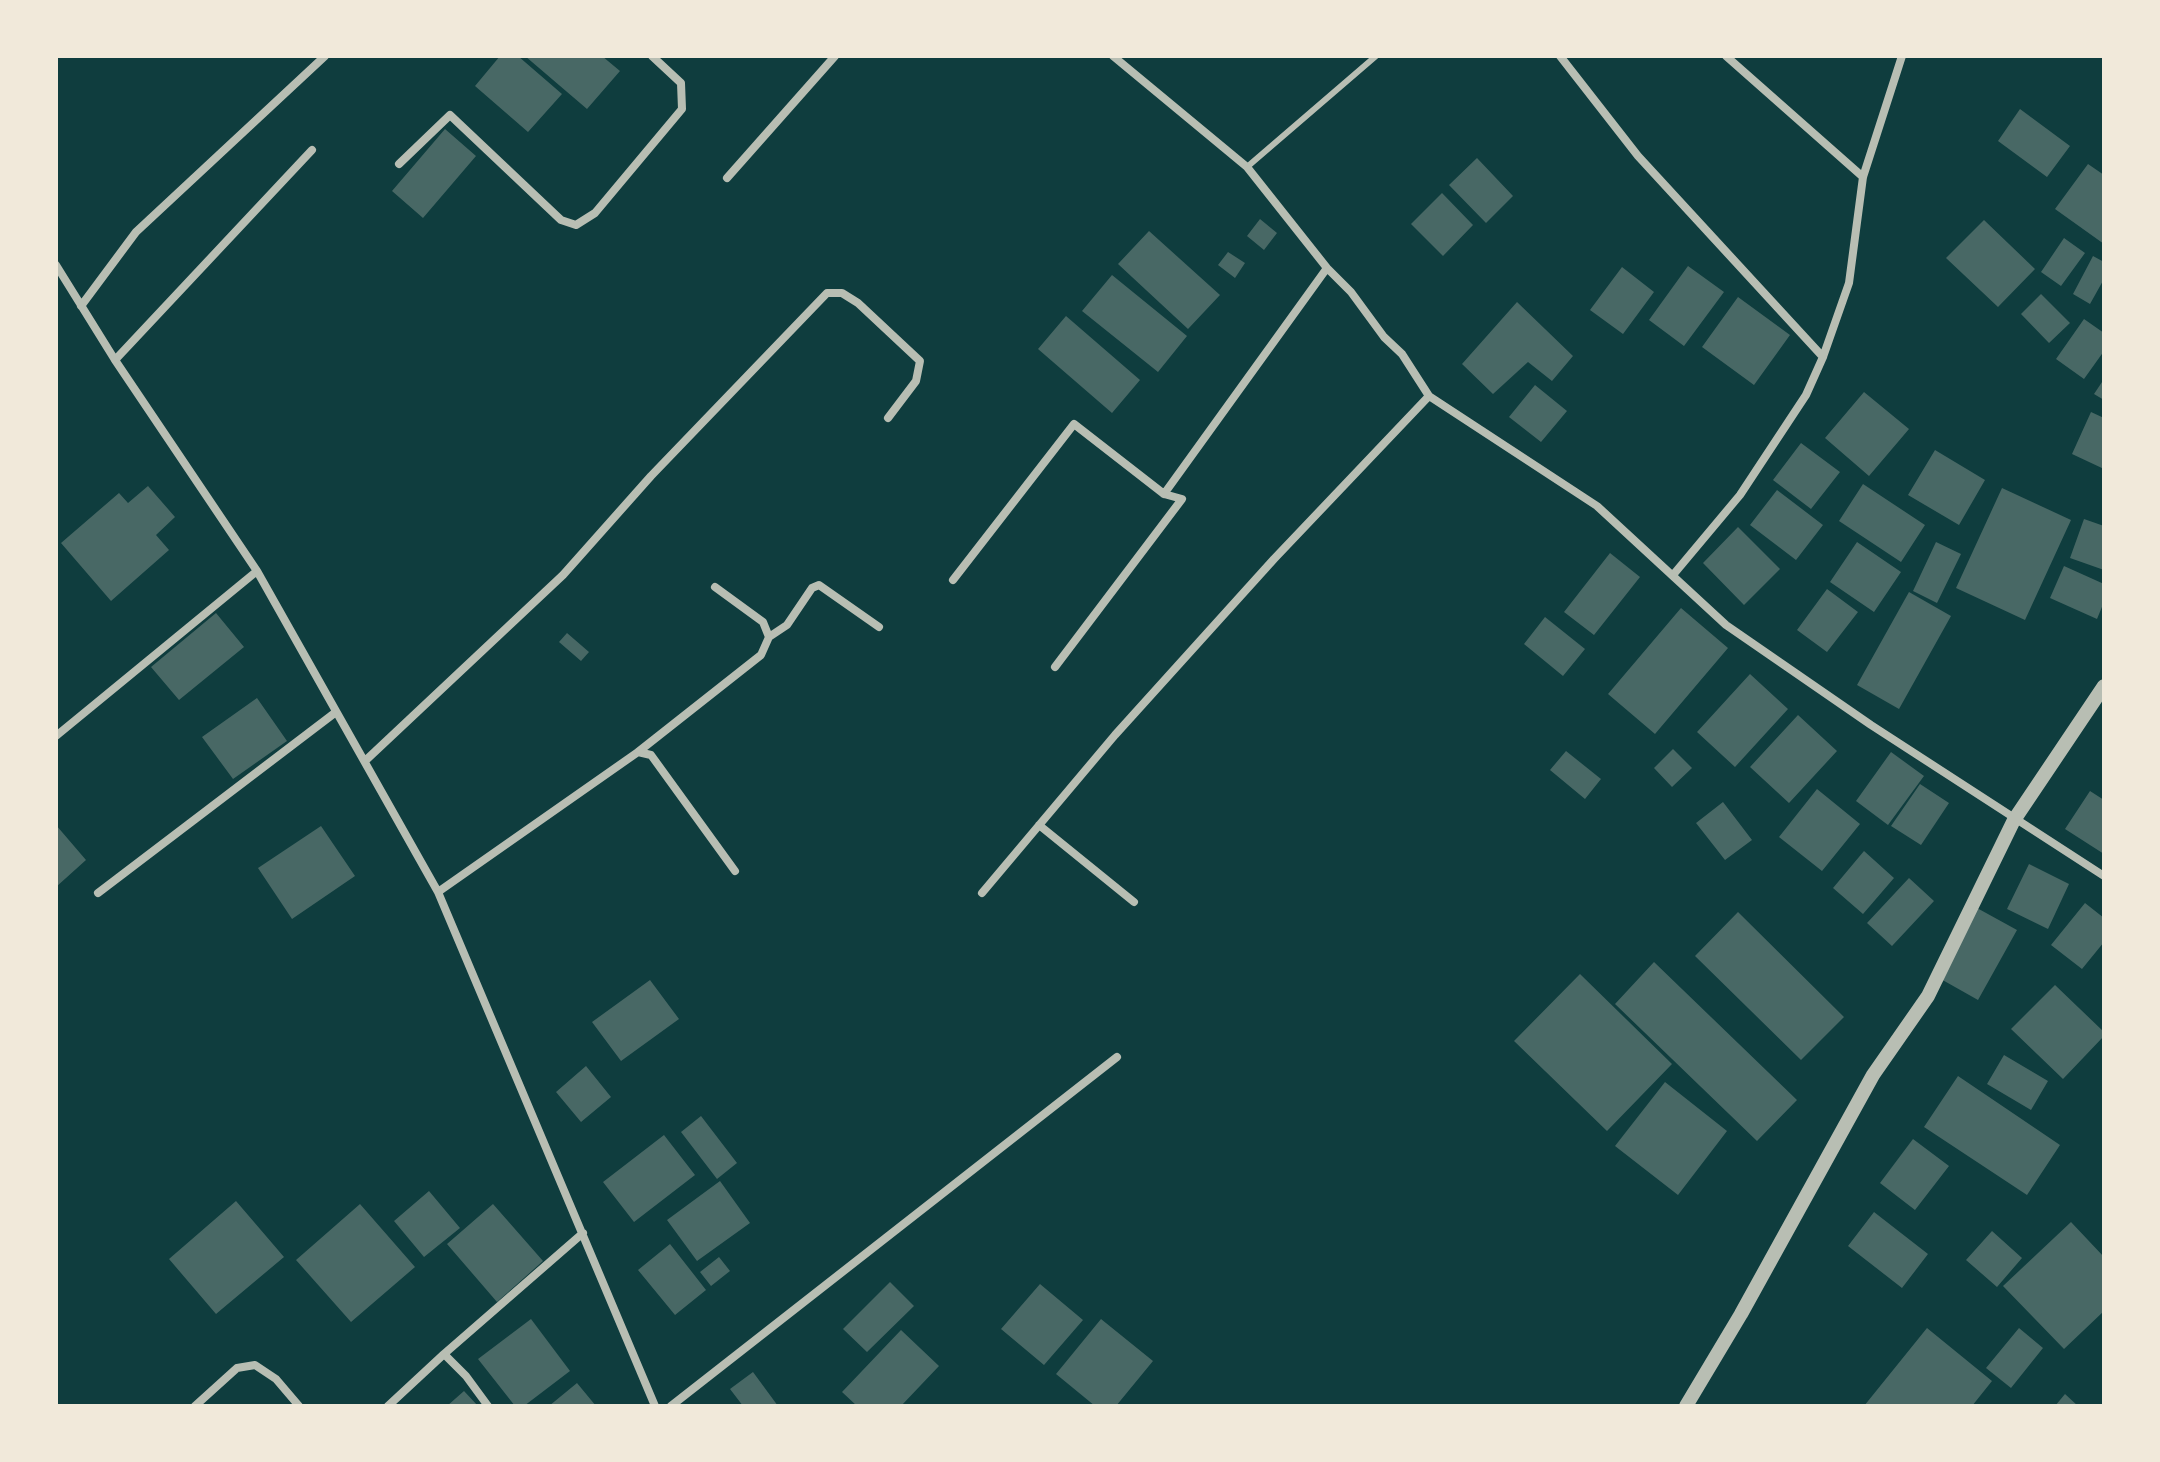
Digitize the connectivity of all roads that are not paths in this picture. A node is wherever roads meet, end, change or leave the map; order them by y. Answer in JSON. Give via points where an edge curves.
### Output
{"nodes":[{"id":1,"x":325,"y":56,"type":"edge"},
{"id":2,"x":652,"y":56,"type":"edge"},
{"id":3,"x":835,"y":56,"type":"edge"},
{"id":4,"x":1113,"y":56,"type":"edge"},
{"id":5,"x":1376,"y":56,"type":"edge"},
{"id":6,"x":1560,"y":56,"type":"edge"},
{"id":7,"x":1726,"y":56,"type":"edge"},
{"id":8,"x":1902,"y":56,"type":"edge"},
{"id":9,"x":312,"y":150,"type":"dead end"},
{"id":10,"x":399,"y":164,"type":"dead end"},
{"id":11,"x":1247,"y":167,"type":"junction"},
{"id":12,"x":1863,"y":177,"type":"junction"},
{"id":13,"x":727,"y":178,"type":"dead end"},
{"id":14,"x":56,"y":265,"type":"edge"},
{"id":15,"x":1327,"y":268,"type":"junction"},
{"id":16,"x":81,"y":306,"type":"junction"},
{"id":17,"x":1823,"y":357,"type":"junction"},
{"id":18,"x":115,"y":360,"type":"junction"},
{"id":19,"x":1429,"y":396,"type":"junction"},
{"id":20,"x":888,"y":418,"type":"dead end"},
{"id":21,"x":1164,"y":494,"type":"junction"},
{"id":22,"x":257,"y":571,"type":"junction"},
{"id":23,"x":1673,"y":575,"type":"junction"},
{"id":24,"x":953,"y":580,"type":"dead end"},
{"id":25,"x":715,"y":587,"type":"dead end"},
{"id":26,"x":879,"y":627,"type":"dead end"},
{"id":27,"x":769,"y":637,"type":"junction"},
{"id":28,"x":1055,"y":667,"type":"dead end"},
{"id":29,"x":2104,"y":686,"type":"edge"},
{"id":30,"x":336,"y":712,"type":"junction"},
{"id":31,"x":56,"y":736,"type":"edge"},
{"id":32,"x":638,"y":752,"type":"junction"},
{"id":33,"x":365,"y":761,"type":"junction"},
{"id":34,"x":2014,"y":820,"type":"junction"},
{"id":35,"x":1039,"y":825,"type":"junction"},
{"id":36,"x":735,"y":871,"type":"dead end"},
{"id":37,"x":2104,"y":876,"type":"edge"},
{"id":38,"x":438,"y":892,"type":"junction"},
{"id":39,"x":98,"y":893,"type":"dead end"},
{"id":40,"x":982,"y":893,"type":"dead end"},
{"id":41,"x":1134,"y":902,"type":"dead end"},
{"id":42,"x":1117,"y":1057,"type":"dead end"},
{"id":43,"x":583,"y":1233,"type":"junction"},
{"id":44,"x":444,"y":1354,"type":"junction"},
{"id":45,"x":195,"y":1406,"type":"edge"},
{"id":46,"x":299,"y":1406,"type":"edge"},
{"id":47,"x":388,"y":1406,"type":"edge"},
{"id":48,"x":488,"y":1406,"type":"edge"},
{"id":49,"x":655,"y":1406,"type":"edge"},
{"id":50,"x":671,"y":1406,"type":"edge"},
{"id":51,"x":1686,"y":1406,"type":"edge"}],
"edges":[{"from":1,"to":16,"type":"street","via":[[136,232]]},
{"from":2,"to":10,"type":"street","via":[[681,83],[682,109],[595,213],[576,225],[561,220],[450,115]]},
{"from":3,"to":13,"type":"street"},
{"from":4,"to":11,"type":"street"},
{"from":5,"to":11,"type":"lane"},
{"from":6,"to":17,"type":"street","via":[[1638,156]]},
{"from":7,"to":12,"type":"street"},
{"from":8,"to":12,"type":"street"},
{"from":9,"to":18,"type":"street"},
{"from":11,"to":15,"type":"street"},
{"from":12,"to":17,"type":"street","via":[[1849,283]]},
{"from":14,"to":16,"type":"street"},
{"from":15,"to":19,"type":"street","via":[[1402,354]]},
{"from":15,"to":21,"type":"street"},
{"from":16,"to":18,"type":"street"},
{"from":17,"to":23,"type":"street","via":[[1806,395],[1740,495]]},
{"from":18,"to":22,"type":"street"},
{"from":19,"to":23,"type":"street","via":[[1597,506]]},
{"from":19,"to":35,"type":"street","via":[[1253,582]]},
{"from":20,"to":33,"type":"street","via":[[916,381],[920,361],[858,303],[842,293],[827,293],[563,575]]},
{"from":21,"to":24,"type":"street","via":[[1074,424]]},
{"from":21,"to":28,"type":"street","via":[[1182,499]]},
{"from":22,"to":30,"type":"street"},
{"from":22,"to":31,"type":"street"},
{"from":23,"to":34,"type":"street","via":[[1726,625]]},
{"from":25,"to":27,"type":"street","via":[[763,622]]},
{"from":26,"to":27,"type":"street","via":[[819,585],[787,625]]},
{"from":27,"to":32,"type":"street","via":[[761,655]]},
{"from":29,"to":34,"type":"street"},
{"from":30,"to":33,"type":"street"},
{"from":30,"to":39,"type":"street"},
{"from":32,"to":36,"type":"street","via":[[651,755]]},
{"from":32,"to":38,"type":"street"},
{"from":33,"to":38,"type":"street"},
{"from":34,"to":37,"type":"street"},
{"from":34,"to":51,"type":"street","via":[[1928,996],[1873,1075]]},
{"from":35,"to":40,"type":"street"},
{"from":35,"to":41,"type":"street"},
{"from":38,"to":43,"type":"street"},
{"from":42,"to":50,"type":"street"},
{"from":43,"to":44,"type":"street"},
{"from":43,"to":49,"type":"street"},
{"from":44,"to":47,"type":"street"},
{"from":44,"to":48,"type":"street"},
{"from":45,"to":46,"type":"street","via":[[237,1368],[255,1365],[276,1379]]}]}
